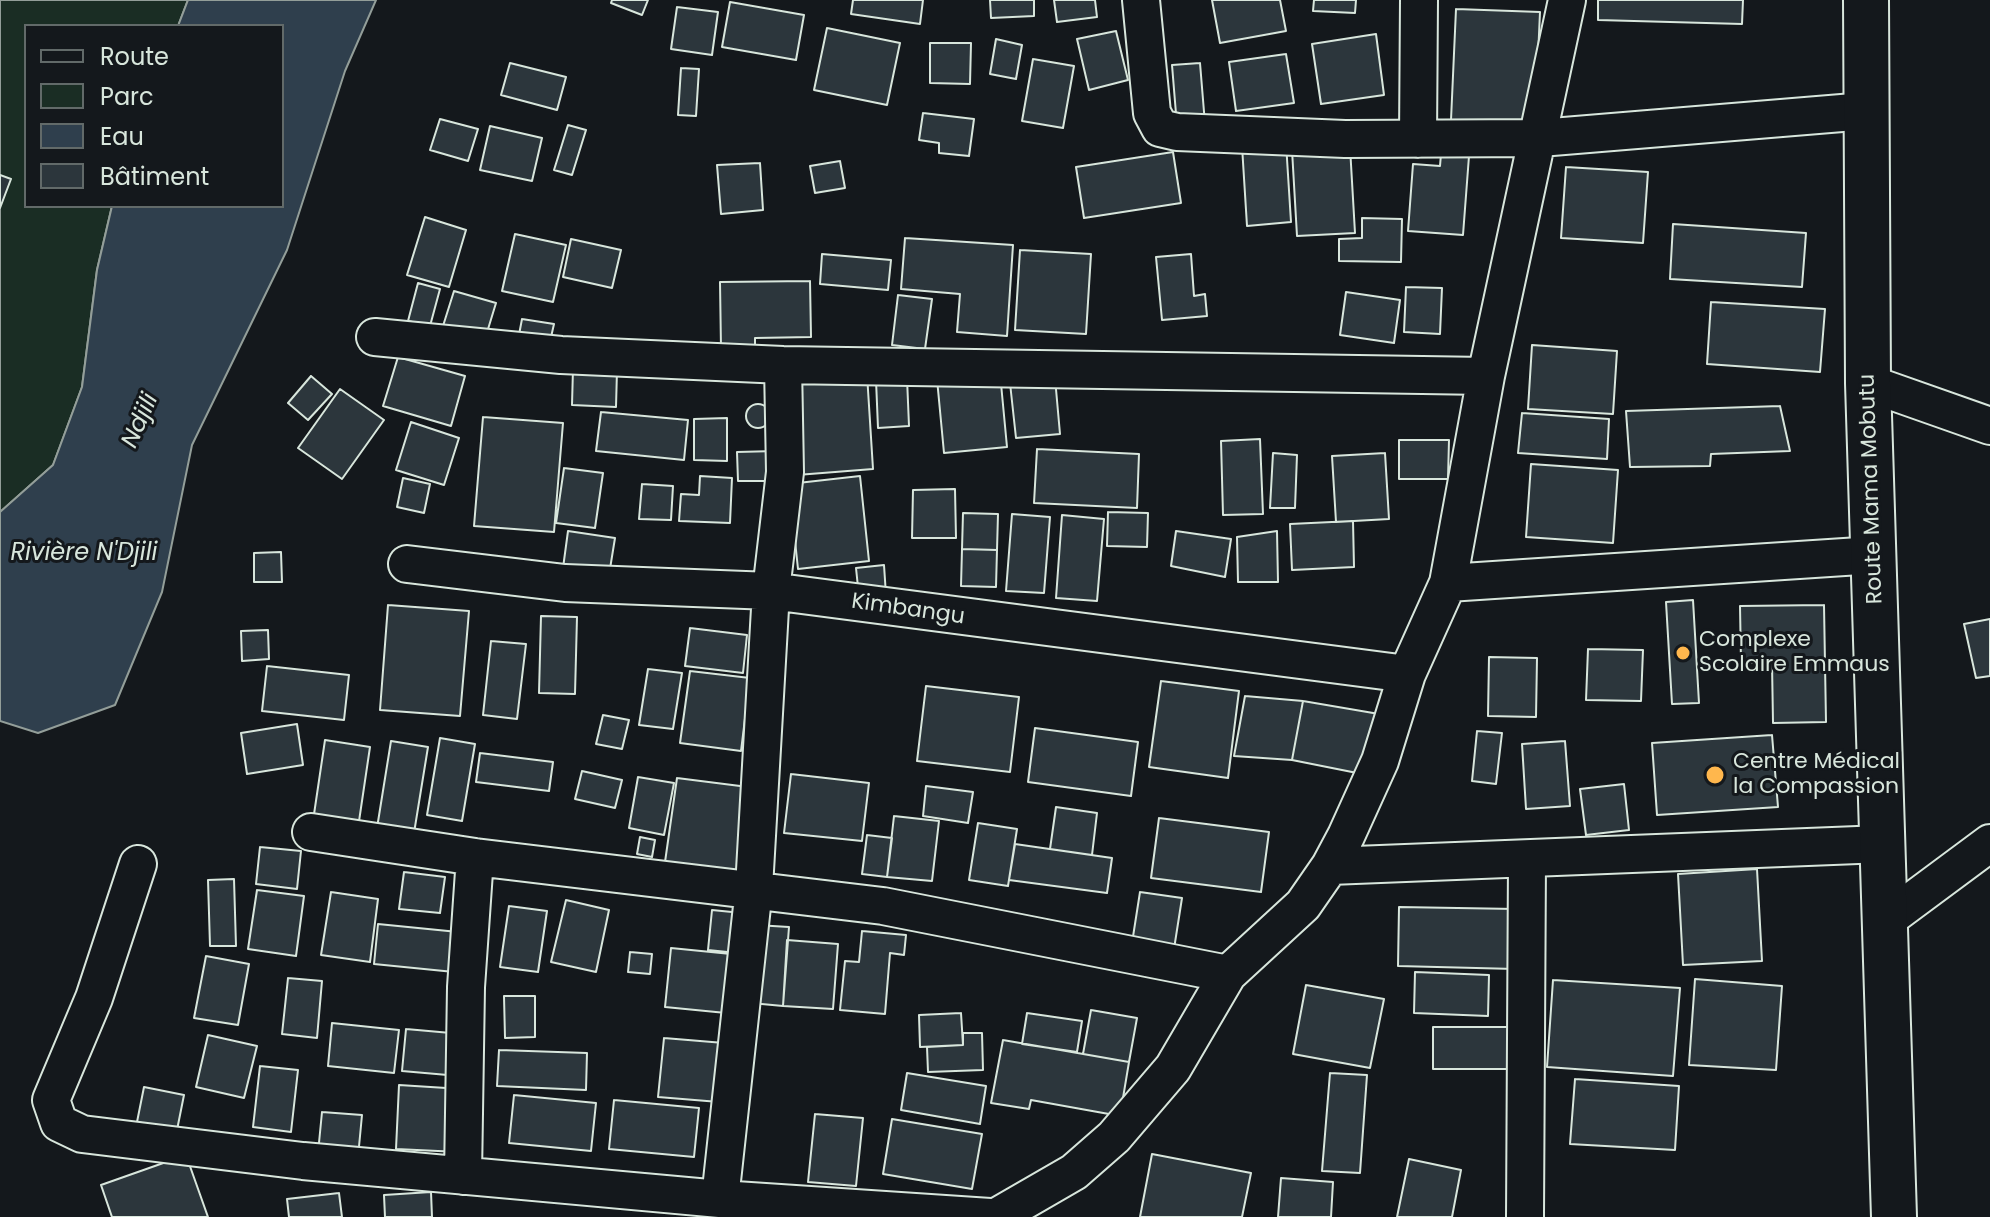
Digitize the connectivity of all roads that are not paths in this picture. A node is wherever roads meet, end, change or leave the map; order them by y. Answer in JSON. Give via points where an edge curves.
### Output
{"nodes":[{"id":1,"x":1141,"y":0,"type":"edge"},
{"id":2,"x":1419,"y":0,"type":"edge"},
{"id":3,"x":1567,"y":0,"type":"edge"},
{"id":4,"x":1866,"y":0,"type":"edge"},
{"id":5,"x":1866,"y":111,"type":"junction"},
{"id":6,"x":1540,"y":138,"type":"junction"},
{"id":7,"x":1418,"y":139,"type":"junction"},
{"id":8,"x":375,"y":337,"type":"dead end"},
{"id":9,"x":783,"y":365,"type":"junction"},
{"id":10,"x":1486,"y":376,"type":"junction"},
{"id":11,"x":1868,"y":383,"type":"junction"},
{"id":12,"x":1990,"y":426,"type":"edge"},
{"id":13,"x":1875,"y":555,"type":"junction"},
{"id":14,"x":407,"y":564,"type":"dead end"},
{"id":15,"x":1448,"y":583,"type":"junction"},
{"id":16,"x":771,"y":591,"type":"junction"},
{"id":17,"x":1407,"y":674,"type":"junction"},
{"id":18,"x":311,"y":832,"type":"dead end"},
{"id":19,"x":1990,"y":843,"type":"edge"},
{"id":20,"x":1883,"y":844,"type":"junction"},
{"id":21,"x":475,"y":857,"type":"junction"},
{"id":22,"x":1527,"y":860,"type":"junction"},
{"id":23,"x":138,"y":864,"type":"dead end"},
{"id":24,"x":1330,"y":866,"type":"junction"},
{"id":25,"x":754,"y":888,"type":"junction"},
{"id":26,"x":1885,"y":921,"type":"junction"},
{"id":27,"x":1228,"y":974,"type":"junction"},
{"id":28,"x":463,"y":1176,"type":"junction"},
{"id":29,"x":720,"y":1199,"type":"junction"},
{"id":30,"x":993,"y":1217,"type":"edge"},
{"id":31,"x":1525,"y":1217,"type":"edge"},
{"id":32,"x":1894,"y":1217,"type":"edge"}],
"edges":[{"from":1,"to":7,"type":"street","via":[[1152,113],[1160,128]]},
{"from":2,"to":7,"type":"street"},
{"from":3,"to":6,"type":"street"},
{"from":4,"to":5,"type":"street","name":"Route Mama Mobutu"},
{"from":5,"to":6,"type":"street"},
{"from":5,"to":11,"type":"street","name":"Route Mama Mobutu"},
{"from":6,"to":7,"type":"street"},
{"from":6,"to":10,"type":"street"},
{"from":8,"to":9,"type":"street","via":[[561,355]]},
{"from":9,"to":10,"type":"street"},
{"from":9,"to":16,"type":"street","via":[[785,472]]},
{"from":10,"to":15,"type":"street"},
{"from":11,"to":12,"type":"street"},
{"from":11,"to":13,"type":"street","name":"Route Mama Mobutu"},
{"from":13,"to":15,"type":"street"},
{"from":13,"to":20,"type":"street","name":"Route Mama Mobutu"},
{"from":14,"to":16,"type":"street","name":"Kimbangu","via":[[565,583]]},
{"from":15,"to":17,"type":"street"},
{"from":16,"to":17,"type":"street","name":"Kimbangu"},
{"from":16,"to":25,"type":"street"},
{"from":17,"to":24,"type":"street","via":[[1380,761]]},
{"from":18,"to":21,"type":"street"},
{"from":19,"to":26,"type":"street"},
{"from":20,"to":22,"type":"street"},
{"from":20,"to":26,"type":"street","name":"Route Mama Mobutu"},
{"from":21,"to":25,"type":"street"},
{"from":21,"to":28,"type":"street","via":[[466,987]]},
{"from":22,"to":24,"type":"street"},
{"from":22,"to":31,"type":"street"},
{"from":23,"to":28,"type":"street","via":[[94,998],[51,1100],[59,1123],[82,1134]]},
{"from":24,"to":27,"type":"street","via":[[1303,905]]},
{"from":25,"to":27,"type":"street","via":[[883,906]]},
{"from":25,"to":29,"type":"street"},
{"from":26,"to":32,"type":"street","name":"Route Mama Mobutu"},
{"from":27,"to":30,"type":"street","via":[[1173,1068],[1114,1137],[1074,1172]]},
{"from":28,"to":29,"type":"street"},
{"from":29,"to":30,"type":"street"}]}
